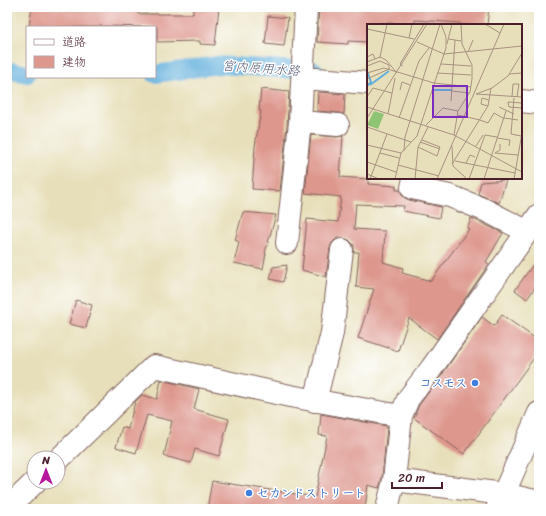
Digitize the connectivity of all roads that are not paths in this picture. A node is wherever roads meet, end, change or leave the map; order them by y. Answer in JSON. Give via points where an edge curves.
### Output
{"nodes":[{"id":1,"x":306,"y":7,"type":"edge"},
{"id":2,"x":303,"y":78,"type":"junction"},
{"id":3,"x":367,"y":83,"type":"edge"},
{"id":4,"x":522,"y":101,"type":"edge"},
{"id":5,"x":539,"y":103,"type":"edge"},
{"id":6,"x":300,"y":122,"type":"junction"},
{"id":7,"x":338,"y":125,"type":"dead end"},
{"id":8,"x":414,"y":179,"type":"edge"},
{"id":9,"x":533,"y":224,"type":"edge"},
{"id":10,"x":287,"y":243,"type":"dead end"},
{"id":11,"x":342,"y":250,"type":"dead end"},
{"id":12,"x":314,"y":400,"type":"junction"},
{"id":13,"x":539,"y":413,"type":"edge"},
{"id":14,"x":401,"y":416,"type":"junction"},
{"id":15,"x":66,"y":452,"type":"edge"},
{"id":16,"x":394,"y":480,"type":"junction"},
{"id":17,"x":27,"y":490,"type":"edge"},
{"id":18,"x":500,"y":501,"type":"edge"},
{"id":19,"x":539,"y":502,"type":"edge"},
{"id":20,"x":7,"y":509,"type":"edge"},
{"id":21,"x":387,"y":509,"type":"edge"}],
"edges":[{"from":1,"to":2,"type":"main road"},
{"from":2,"to":3,"type":"main road"},
{"from":2,"to":6,"type":"main road"},
{"from":4,"to":5,"type":"main road"},
{"from":6,"to":7,"type":"main road"},
{"from":6,"to":10,"type":"main road"},
{"from":8,"to":9,"type":"main road","via":[[412,188],[450,196],[484,210]]},
{"from":9,"to":14,"type":"main road","via":[[408,399]]},
{"from":11,"to":12,"type":"main road","via":[[332,332]]},
{"from":12,"to":14,"type":"main road"},
{"from":12,"to":15,"type":"main road","via":[[154,366]]},
{"from":13,"to":18,"type":"main road"},
{"from":14,"to":16,"type":"main road"},
{"from":16,"to":18,"type":"main road"},
{"from":16,"to":21,"type":"main road"},
{"from":17,"to":20,"type":"main road"},
{"from":18,"to":19,"type":"main road"}]}
